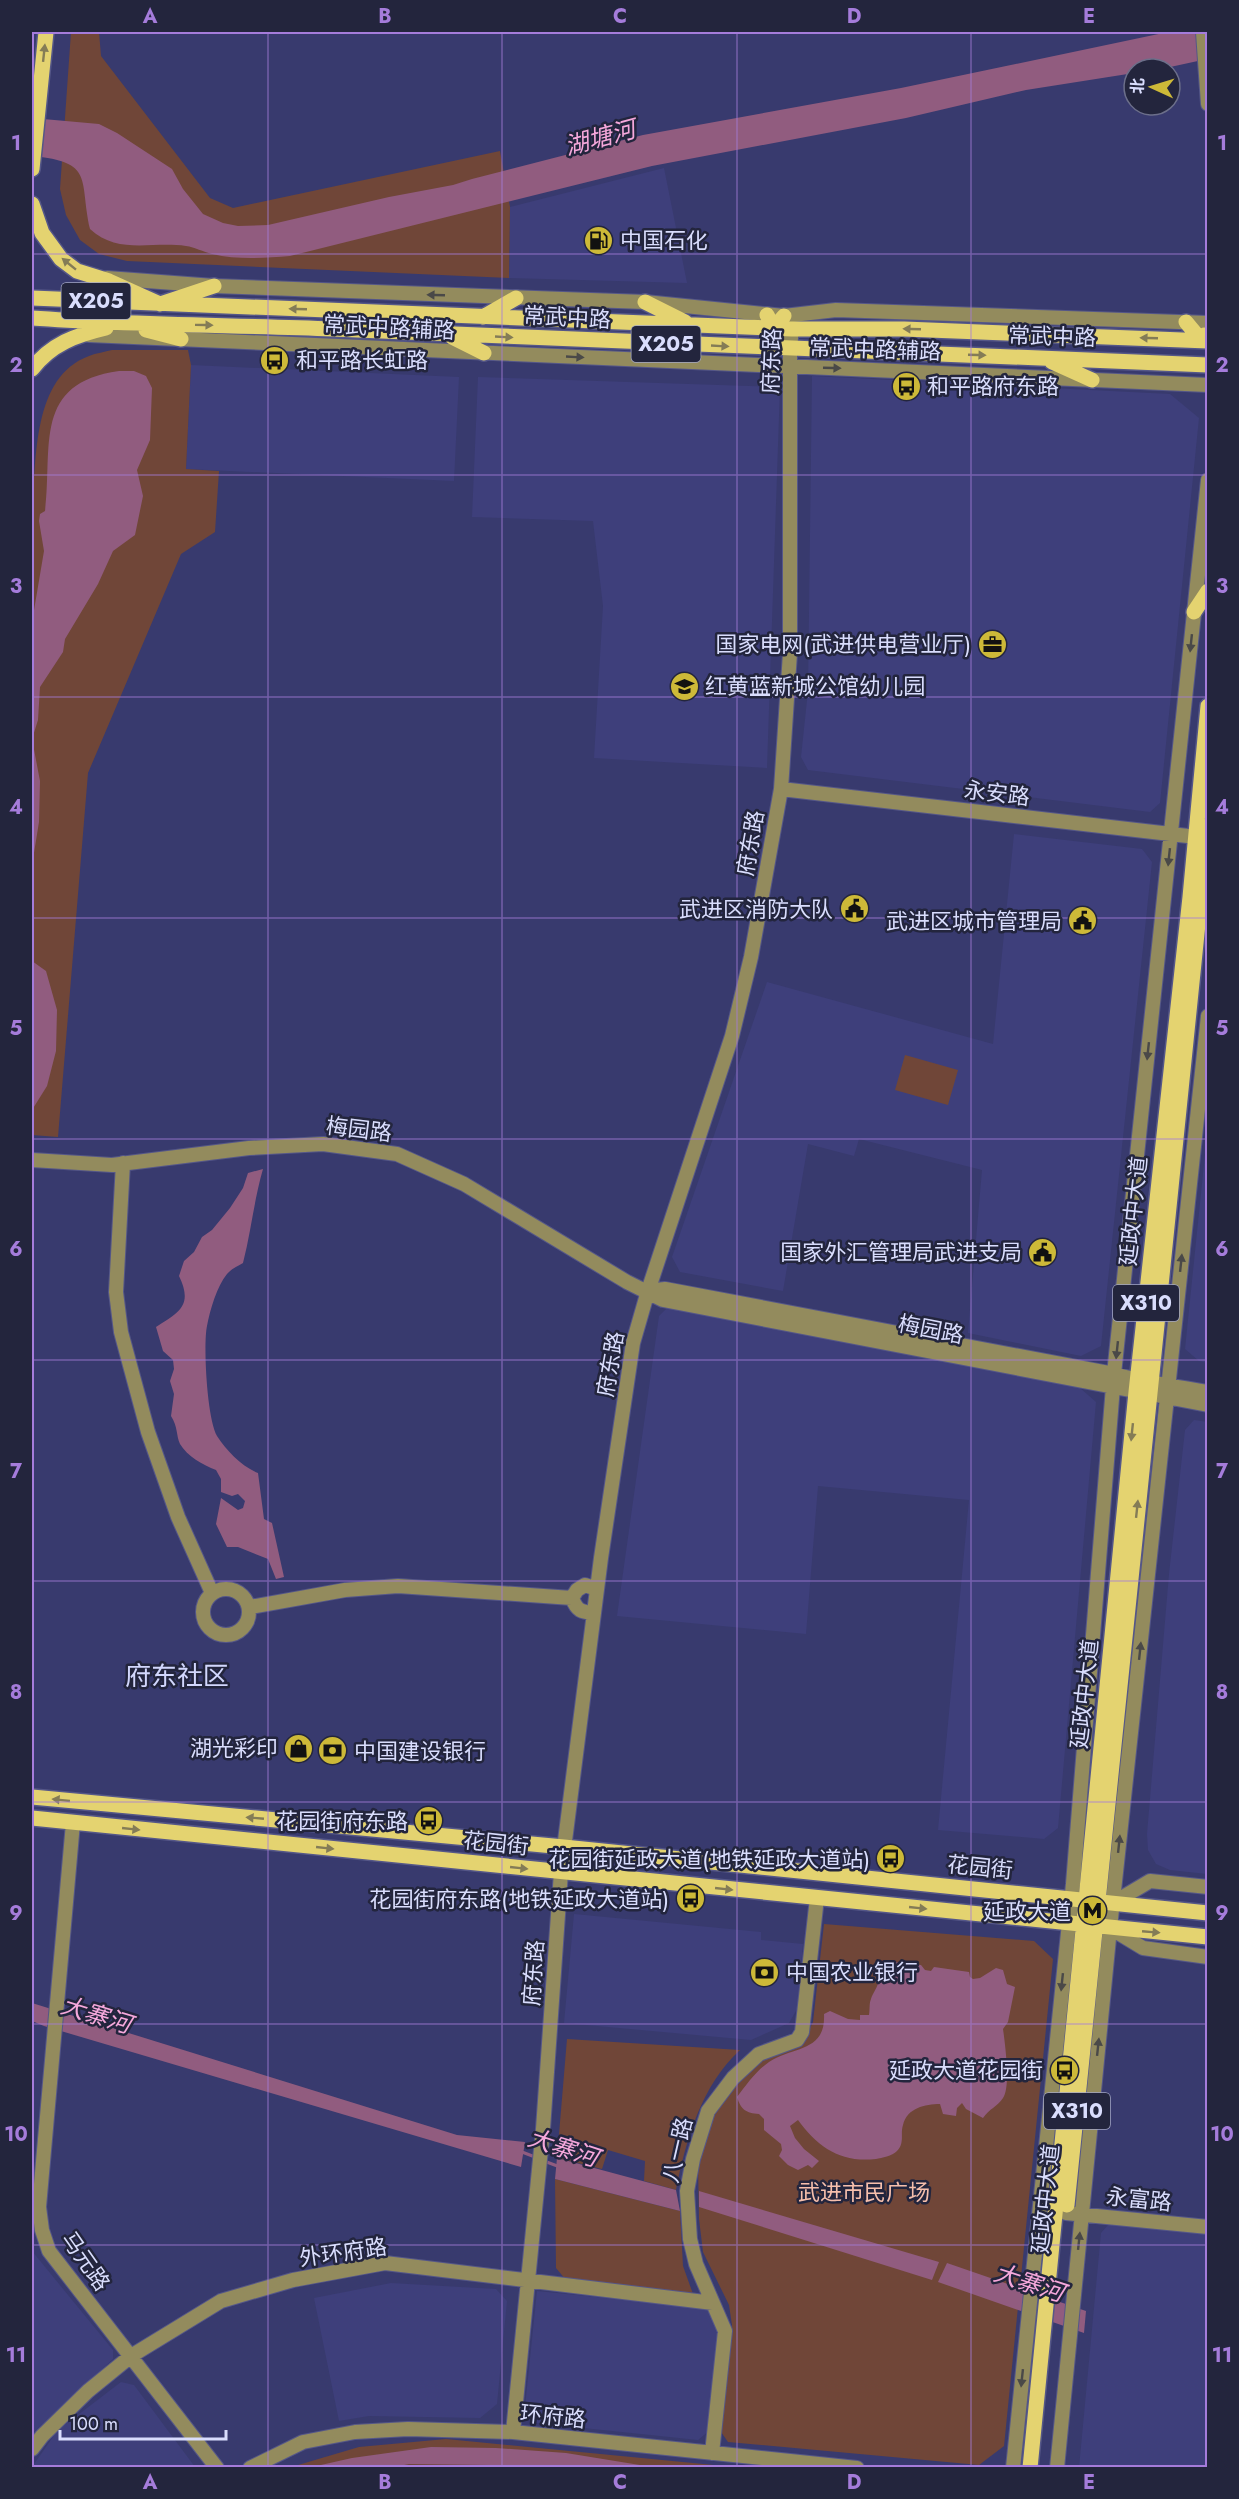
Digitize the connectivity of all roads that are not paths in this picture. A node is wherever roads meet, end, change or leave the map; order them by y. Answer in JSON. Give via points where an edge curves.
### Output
{"nodes":[{"id":1,"x":46,"y":32,"type":"edge"},
{"id":2,"x":1203,"y":32,"type":"edge"},
{"id":3,"x":1208,"y":104,"type":"edge"},
{"id":4,"x":32,"y":161,"type":"edge"},
{"id":5,"x":32,"y":169,"type":"edge"},
{"id":6,"x":32,"y":204,"type":"edge"},
{"id":7,"x":97,"y":277,"type":"junction"},
{"id":8,"x":214,"y":286,"type":"junction"},
{"id":9,"x":32,"y":298,"type":"edge"},
{"id":10,"x":516,"y":298,"type":"junction"},
{"id":11,"x":645,"y":302,"type":"junction"},
{"id":12,"x":160,"y":304,"type":"junction"},
{"id":13,"x":483,"y":317,"type":"junction"},
{"id":14,"x":32,"y":318,"type":"edge"},
{"id":15,"x":790,"y":320,"type":"junction"},
{"id":16,"x":771,"y":322,"type":"junction"},
{"id":17,"x":1186,"y":322,"type":"junction"},
{"id":18,"x":1208,"y":323,"type":"edge"},
{"id":19,"x":124,"y":324,"type":"junction"},
{"id":20,"x":690,"y":325,"type":"junction"},
{"id":21,"x":77,"y":334,"type":"junction"},
{"id":22,"x":447,"y":334,"type":"junction"},
{"id":23,"x":1205,"y":337,"type":"edge"},
{"id":24,"x":181,"y":339,"type":"junction"},
{"id":25,"x":790,"y":349,"type":"junction"},
{"id":26,"x":483,"y":352,"type":"junction"},
{"id":27,"x":1044,"y":358,"type":"junction"},
{"id":28,"x":1208,"y":365,"type":"edge"},
{"id":29,"x":790,"y":366,"type":"junction"},
{"id":30,"x":32,"y":369,"type":"edge"},
{"id":31,"x":1092,"y":380,"type":"junction"},
{"id":32,"x":1208,"y":385,"type":"edge"},
{"id":33,"x":1208,"y":480,"type":"edge"},
{"id":34,"x":1208,"y":591,"type":"edge"},
{"id":35,"x":1194,"y":612,"type":"junction"},
{"id":36,"x":1208,"y":706,"type":"edge"},
{"id":37,"x":781,"y":789,"type":"junction"},
{"id":38,"x":1171,"y":834,"type":"junction"},
{"id":39,"x":1204,"y":835,"type":"edge"},
{"id":40,"x":1208,"y":1016,"type":"edge"},
{"id":41,"x":32,"y":1160,"type":"edge"},
{"id":42,"x":123,"y":1163,"type":"junction"},
{"id":43,"x":648,"y":1292,"type":"junction"},
{"id":44,"x":1114,"y":1379,"type":"junction"},
{"id":45,"x":1143,"y":1387,"type":"junction"},
{"id":46,"x":1167,"y":1390,"type":"junction"},
{"id":47,"x":1208,"y":1392,"type":"edge"},
{"id":48,"x":1208,"y":1405,"type":"edge"},
{"id":49,"x":597,"y":1588,"type":"junction"},
{"id":50,"x":212,"y":1593,"type":"junction"},
{"id":51,"x":572,"y":1598,"type":"junction"},
{"id":52,"x":250,"y":1607,"type":"junction"},
{"id":53,"x":594,"y":1613,"type":"junction"},
{"id":54,"x":32,"y":1797,"type":"edge"},
{"id":55,"x":32,"y":1818,"type":"edge"},
{"id":56,"x":73,"y":1823,"type":"junction"},
{"id":57,"x":564,"y":1847,"type":"junction"},
{"id":58,"x":561,"y":1872,"type":"junction"},
{"id":59,"x":1208,"y":1887,"type":"edge"},
{"id":60,"x":817,"y":1898,"type":"junction"},
{"id":61,"x":1070,"y":1899,"type":"junction"},
{"id":62,"x":1099,"y":1901,"type":"junction"},
{"id":63,"x":1208,"y":1913,"type":"edge"},
{"id":64,"x":1068,"y":1924,"type":"junction"},
{"id":65,"x":1096,"y":1927,"type":"junction"},
{"id":66,"x":1208,"y":1937,"type":"edge"},
{"id":67,"x":1208,"y":1957,"type":"edge"},
{"id":68,"x":1074,"y":2214,"type":"junction"},
{"id":69,"x":1208,"y":2227,"type":"edge"},
{"id":70,"x":527,"y":2280,"type":"junction"},
{"id":71,"x":1053,"y":2294,"type":"junction"},
{"id":72,"x":713,"y":2303,"type":"junction"},
{"id":73,"x":1049,"y":2328,"type":"junction"},
{"id":74,"x":131,"y":2356,"type":"junction"},
{"id":75,"x":513,"y":2432,"type":"junction"},
{"id":76,"x":32,"y":2450,"type":"edge"},
{"id":77,"x":712,"y":2453,"type":"junction"},
{"id":78,"x":217,"y":2468,"type":"edge"},
{"id":79,"x":250,"y":2468,"type":"edge"},
{"id":80,"x":857,"y":2468,"type":"edge"},
{"id":81,"x":1013,"y":2468,"type":"edge"},
{"id":82,"x":1030,"y":2468,"type":"edge"},
{"id":83,"x":1041,"y":2468,"type":"edge"},
{"id":84,"x":1057,"y":2468,"type":"edge"}],
"edges":[{"from":4,"to":1,"type":"main road","one_way":true},
{"from":2,"to":3,"type":"street"},
{"from":4,"to":5,"type":"main road"},
{"from":7,"to":6,"type":"main road","one_way":true,"via":[[77,271],[61,258],[42,233]]},
{"from":7,"to":8,"type":"street","name":"常武中路辅路"},
{"from":7,"to":12,"type":"main road"},
{"from":10,"to":8,"type":"street","name":"常武中路辅路","one_way":true},
{"from":8,"to":12,"type":"main road"},
{"from":9,"to":12,"type":"main road","name":"常武中路","number":"X205"},
{"from":10,"to":11,"type":"street","name":"常武中路辅路"},
{"from":10,"to":13,"type":"main road"},
{"from":11,"to":16,"type":"street","name":"常武中路辅路"},
{"from":11,"to":20,"type":"main road"},
{"from":13,"to":12,"type":"main road","name":"常武中路","number":"X205","one_way":true},
{"from":13,"to":20,"type":"main road","name":"常武中路","number":"X205"},
{"from":14,"to":19,"type":"main road","name":"常武中路","number":"X205"},
{"from":15,"to":16,"type":"main road","name":"常武中路","number":"X205"},
{"from":15,"to":17,"type":"street","name":"常武中路辅路","via":[[836,310]]},
{"from":23,"to":15,"type":"main road","name":"常武中路","number":"X205","one_way":true,"via":[[903,329]]},
{"from":15,"to":25,"type":"street","name":"府东路"},
{"from":16,"to":20,"type":"main road","name":"常武中路","number":"X205"},
{"from":17,"to":18,"type":"street","name":"常武中路辅路"},
{"from":17,"to":23,"type":"main road"},
{"from":19,"to":21,"type":"main road"},
{"from":19,"to":22,"type":"main road","name":"常武中路","number":"X205","one_way":true},
{"from":19,"to":24,"type":"main road"},
{"from":21,"to":24,"type":"street","name":"常武中路辅路"},
{"from":21,"to":30,"type":"main road","via":[[53,347]]},
{"from":22,"to":25,"type":"main road","name":"常武中路","number":"X205","one_way":true},
{"from":22,"to":26,"type":"main road"},
{"from":24,"to":26,"type":"street","name":"常武中路辅路"},
{"from":25,"to":27,"type":"main road","name":"常武中路","number":"X205","one_way":true},
{"from":25,"to":29,"type":"street","name":"府东路"},
{"from":26,"to":29,"type":"street","name":"常武中路辅路","one_way":true},
{"from":27,"to":28,"type":"main road","name":"常武中路","number":"X205"},
{"from":27,"to":31,"type":"main road"},
{"from":29,"to":31,"type":"street","name":"常武中路辅路","one_way":true},
{"from":29,"to":37,"type":"street","name":"府东路","via":[[790,653]]},
{"from":31,"to":32,"type":"street","name":"常武中路辅路"},
{"from":33,"to":35,"type":"street"},
{"from":34,"to":35,"type":"main road"},
{"from":35,"to":38,"type":"street","one_way":true},
{"from":36,"to":39,"type":"main road","name":"延政中大道","number":"X310"},
{"from":37,"to":38,"type":"street","name":"永安路"},
{"from":37,"to":43,"type":"street","name":"府东路","via":[[751,957],[732,1036]]},
{"from":38,"to":39,"type":"street","name":"永安路"},
{"from":38,"to":44,"type":"street","one_way":true},
{"from":39,"to":45,"type":"main road","name":"延政中大道","number":"X310"},
{"from":46,"to":40,"type":"street","one_way":true},
{"from":41,"to":42,"type":"street","name":"梅园路"},
{"from":42,"to":43,"type":"street","name":"梅园路","via":[[249,1148],[323,1144],[397,1154],[464,1184]]},
{"from":42,"to":50,"type":"street","via":[[116,1292],[121,1332],[152,1443],[178,1517]]},
{"from":43,"to":44,"type":"street","name":"梅园路","via":[[665,1289]]},
{"from":43,"to":49,"type":"street","name":"府东路","via":[[633,1343]]},
{"from":44,"to":45,"type":"street","name":"梅园路"},
{"from":44,"to":61,"type":"street"},
{"from":45,"to":46,"type":"street","name":"梅园路"},
{"from":45,"to":62,"type":"main road","name":"延政中大道","number":"X310"},
{"from":46,"to":47,"type":"street","name":"梅园路"},
{"from":46,"to":48,"type":"street","name":"梅园路"},
{"from":62,"to":46,"type":"street","one_way":true},
{"from":49,"to":51,"type":"street","via":[[585,1586]]},
{"from":49,"to":53,"type":"street","name":"府东路"},
{"from":50,"to":52,"type":"street","via":[[235,1589]]},
{"from":50,"to":52,"type":"street","via":[[204,1606],[205,1621],[222,1635],[243,1629]]},
{"from":51,"to":52,"type":"street","via":[[398,1586],[345,1590]]},
{"from":51,"to":53,"type":"street","via":[[576,1609]]},
{"from":53,"to":57,"type":"street","name":"府东路"},
{"from":57,"to":54,"type":"main road","name":"花园街","one_way":true},
{"from":55,"to":56,"type":"main road","name":"花园街"},
{"from":56,"to":58,"type":"main road","name":"花园街","one_way":true},
{"from":56,"to":74,"type":"street","name":"马元路","via":[[39,2207],[50,2251]]},
{"from":57,"to":58,"type":"street","name":"府东路"},
{"from":57,"to":61,"type":"main road","name":"花园街"},
{"from":58,"to":60,"type":"main road","name":"花园街","one_way":true},
{"from":58,"to":70,"type":"street","name":"府东路"},
{"from":59,"to":62,"type":"street","via":[[1150,1881]]},
{"from":60,"to":64,"type":"main road","name":"花园街","one_way":true},
{"from":60,"to":72,"type":"street","name":"八一路","via":[[802,2032],[797,2040],[759,2054],[733,2078],[708,2111],[693,2159],[687,2219],[696,2264]]},
{"from":61,"to":62,"type":"main road","name":"花园街"},
{"from":61,"to":64,"type":"street"},
{"from":62,"to":63,"type":"main road","name":"花园街"},
{"from":62,"to":65,"type":"main road","number":"X310"},
{"from":64,"to":65,"type":"main road","name":"花园街"},
{"from":64,"to":81,"type":"street","one_way":true},
{"from":65,"to":66,"type":"main road","name":"花园街","one_way":true},
{"from":65,"to":67,"type":"street","via":[[1143,1948]]},
{"from":68,"to":65,"type":"main road","name":"延政中大道","number":"X310","one_way":true},
{"from":65,"to":71,"type":"main road","name":"延政中大道","number":"X310"},
{"from":68,"to":69,"type":"street","name":"永富路"},
{"from":68,"to":71,"type":"main road","name":"延政中大道","number":"X310"},
{"from":84,"to":68,"type":"street","one_way":true,"via":[[1071,2332]]},
{"from":70,"to":72,"type":"street","name":"外环府路"},
{"from":70,"to":74,"type":"street","name":"外环府路","via":[[385,2263],[293,2280],[221,2301]]},
{"from":70,"to":75,"type":"street","name":"府东路"},
{"from":71,"to":73,"type":"main road","number":"X310"},
{"from":72,"to":77,"type":"street","name":"八一路","via":[[725,2331]]},
{"from":73,"to":82,"type":"main road","number":"X310"},
{"from":73,"to":83,"type":"main road","number":"X310"},
{"from":74,"to":76,"type":"street","name":"外环府路","via":[[88,2391]]},
{"from":74,"to":78,"type":"street","name":"马元路"},
{"from":75,"to":77,"type":"street","name":"环府路"},
{"from":75,"to":79,"type":"street","name":"环府路","via":[[356,2432],[303,2442]]},
{"from":77,"to":80,"type":"street","name":"环府路"}]}
